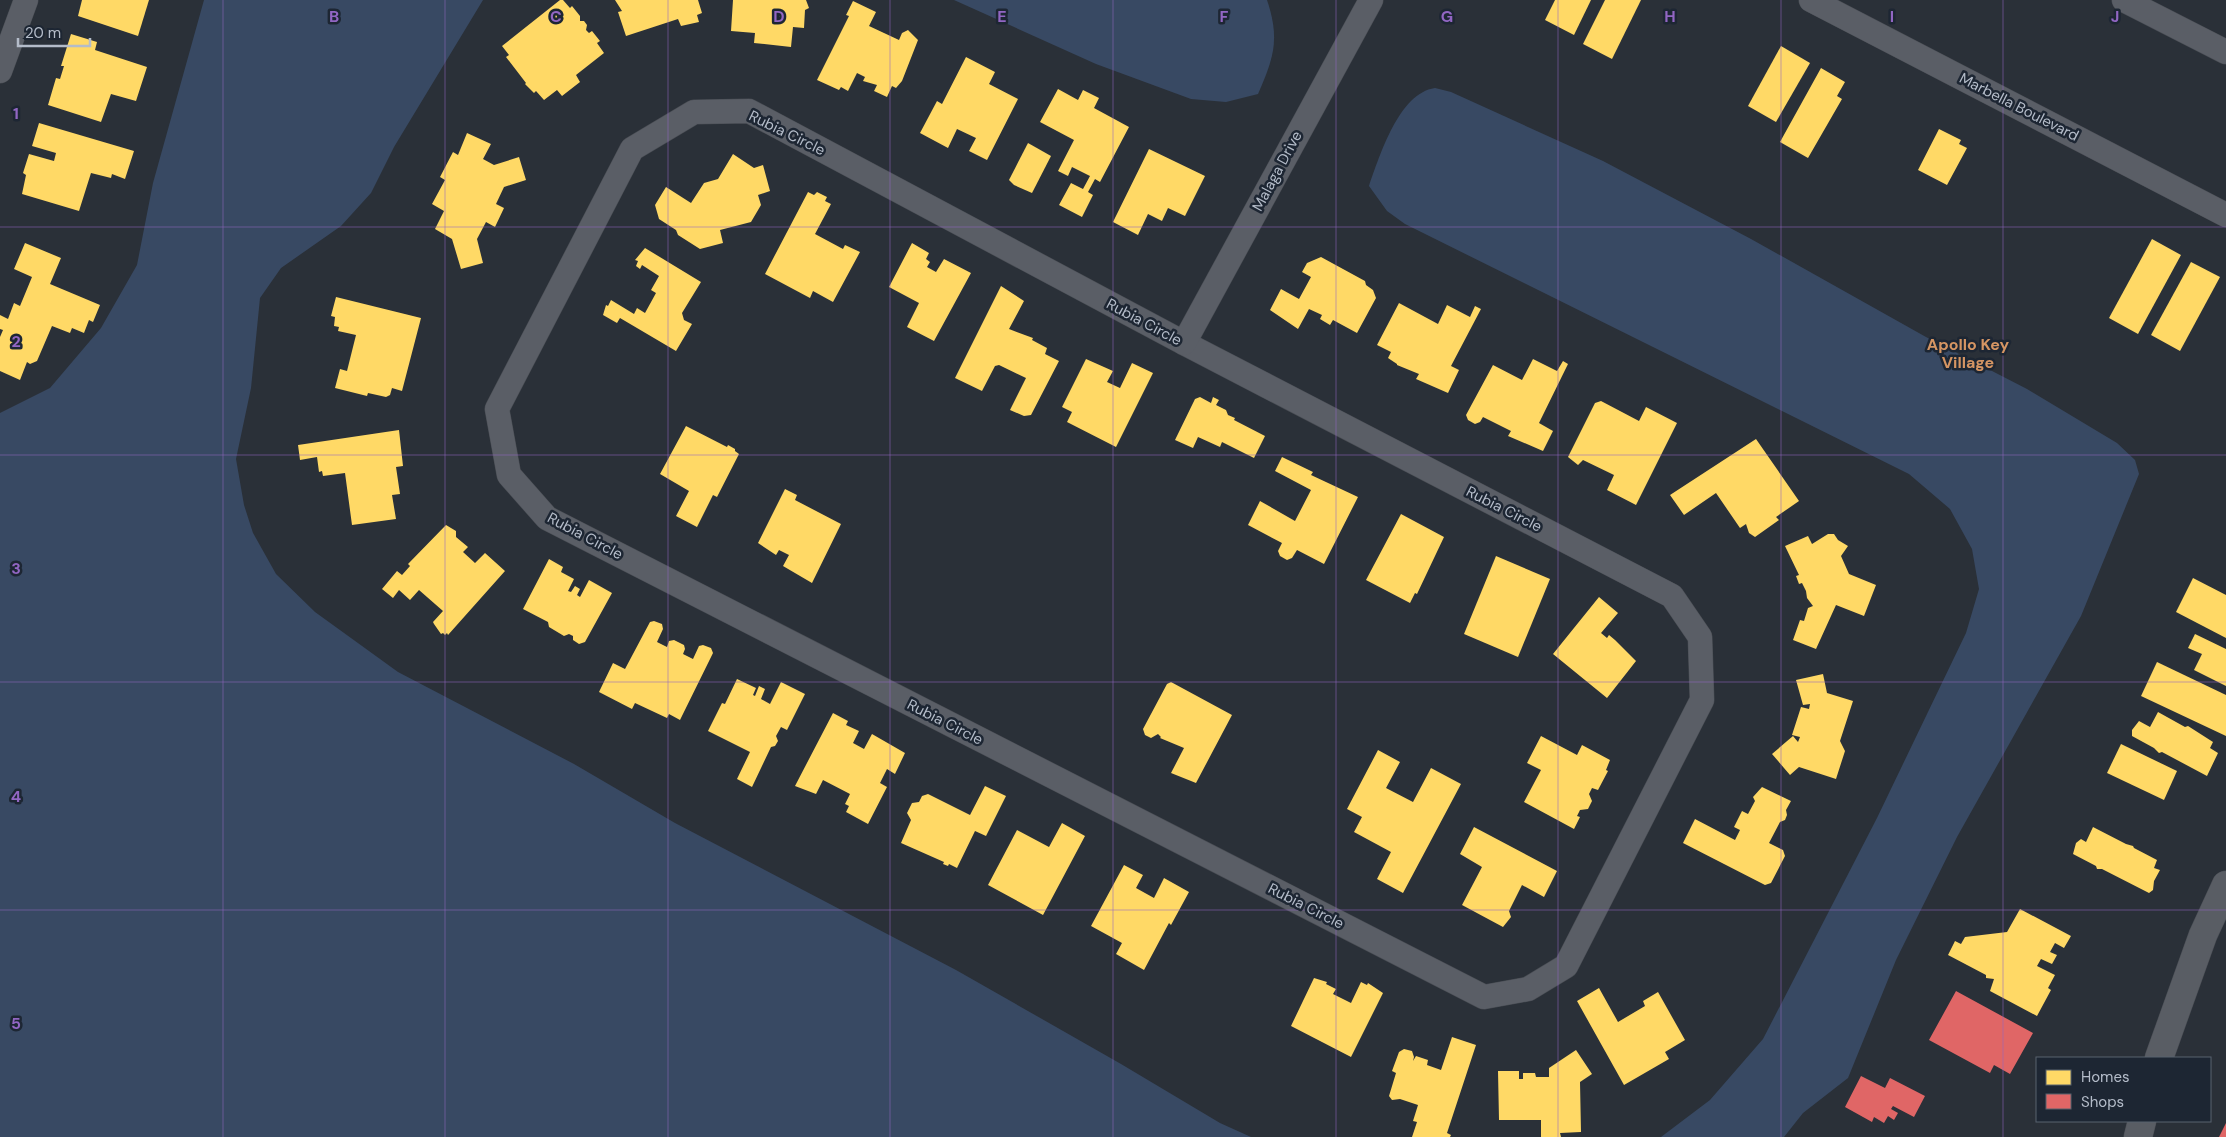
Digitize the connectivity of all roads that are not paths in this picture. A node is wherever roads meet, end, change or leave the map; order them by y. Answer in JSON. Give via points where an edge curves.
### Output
{"nodes":[{"id":1,"x":26,"y":0,"type":"edge"},
{"id":2,"x":1370,"y":0,"type":"edge"},
{"id":3,"x":1811,"y":0,"type":"edge"},
{"id":4,"x":2124,"y":0,"type":"edge"},
{"id":5,"x":2226,"y":52,"type":"edge"},
{"id":6,"x":0,"y":71,"type":"edge"},
{"id":7,"x":2226,"y":214,"type":"edge"},
{"id":8,"x":1184,"y":343,"type":"junction"},
{"id":9,"x":2226,"y":885,"type":"edge"},
{"id":10,"x":2158,"y":1057,"type":"edge"},
{"id":11,"x":2142,"y":1122,"type":"edge"},
{"id":12,"x":2138,"y":1137,"type":"edge"}],
"edges":[{"from":1,"to":6,"type":"street"},
{"from":2,"to":8,"type":"street","name":"Malaga Drive"},
{"from":3,"to":7,"type":"street","name":"Marbella Boulevard"},
{"from":4,"to":5,"type":"street"},
{"from":8,"to":8,"type":"street","name":"Rubia Circle","via":[[749,111],[694,112],[632,148],[498,410],[509,475],[547,518],[1484,997],[1528,989],[1566,966],[1702,700],[1700,638],[1672,596]]},
{"from":9,"to":10,"type":"main road","via":[[2203,935]]},
{"from":11,"to":12,"type":"main road"}]}
